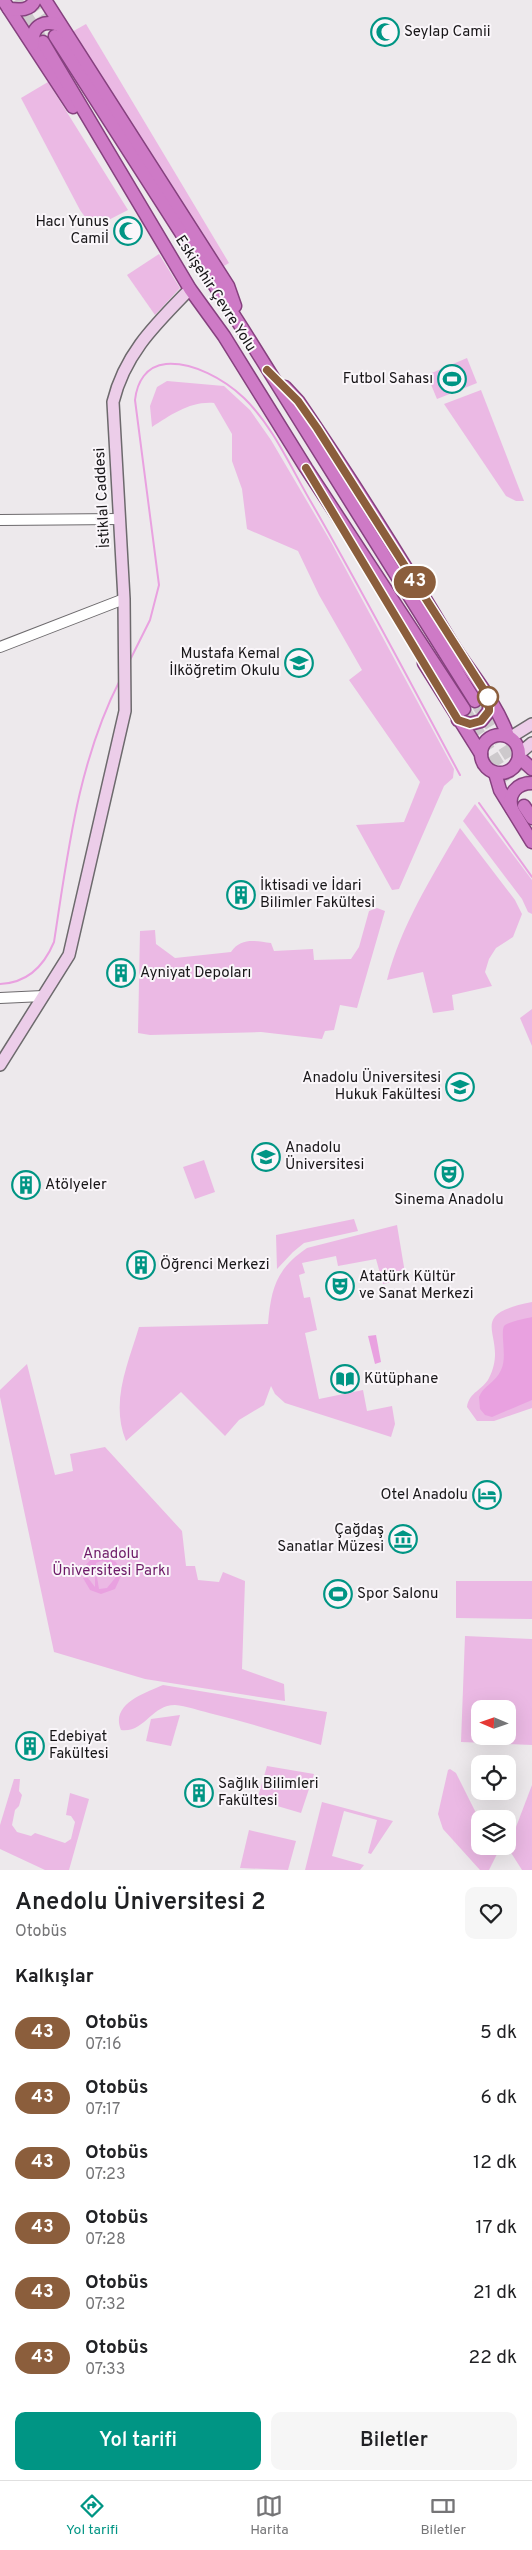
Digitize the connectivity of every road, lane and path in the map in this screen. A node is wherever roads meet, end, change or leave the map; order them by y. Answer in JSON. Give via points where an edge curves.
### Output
{"nodes":[{"id":1,"x":35,"y":0,"type":"edge"},
{"id":2,"x":45,"y":0,"type":"edge"},
{"id":3,"x":4,"y":6,"type":"edge"},
{"id":4,"x":48,"y":37,"type":"junction"},
{"id":5,"x":190,"y":289,"type":"junction"},
{"id":6,"x":267,"y":370,"type":"junction"},
{"id":7,"x":119,"y":519,"type":"junction"},
{"id":8,"x":0,"y":520,"type":"edge"},
{"id":9,"x":124,"y":599,"type":"junction"},
{"id":10,"x":0,"y":647,"type":"edge"},
{"id":11,"x":489,"y":698,"type":"junction"},
{"id":12,"x":476,"y":702,"type":"tunnel mouth"},
{"id":13,"x":461,"y":715,"type":"junction"},
{"id":14,"x":532,"y":724,"type":"edge"},
{"id":15,"x":510,"y":737,"type":"junction"},
{"id":16,"x":532,"y":743,"type":"edge"},
{"id":17,"x":481,"y":754,"type":"junction"},
{"id":18,"x":520,"y":756,"type":"junction"},
{"id":19,"x":532,"y":769,"type":"edge"},
{"id":20,"x":495,"y":773,"type":"junction"},
{"id":21,"x":532,"y":783,"type":"edge"},
{"id":22,"x":519,"y":809,"type":"junction"},
{"id":23,"x":532,"y":818,"type":"edge"},
{"id":24,"x":532,"y":842,"type":"edge"},
{"id":25,"x":43,"y":996,"type":"junction"},
{"id":26,"x":0,"y":998,"type":"edge"},
{"id":27,"x":0,"y":1065,"type":"edge"}],
"edges":[{"from":1,"to":3,"type":"highway","via":[[33,5],[23,10]]},
{"from":2,"to":4,"type":"highway"},
{"from":3,"to":4,"type":"highway"},
{"from":4,"to":5,"type":"highway","name":"Eskişehir Çevre Yolu"},
{"from":4,"to":6,"type":"highway","name":"Eskişehir Çevre Yolu","via":[[228,286],[242,328]]},
{"from":5,"to":7,"type":"main road","name":"İstiklal Caddesi","via":[[150,332],[122,372],[116,390],[113,402]]},
{"from":5,"to":13,"type":"highway","name":"Eskişehir Çevre Yolu","via":[[224,336]]},
{"from":6,"to":11,"type":"highway","via":[[298,401]]},
{"from":6,"to":12,"type":"highway","name":"Eskişehir Çevre Yolu"},
{"from":7,"to":8,"type":"street"},
{"from":7,"to":9,"type":"main road","name":"İstiklal Caddesi"},
{"from":9,"to":10,"type":"street"},
{"from":9,"to":25,"type":"main road","name":"İstiklal Caddesi","via":[[126,705],[74,937],[66,961]]},
{"from":11,"to":13,"type":"highway","via":[[489,711],[481,721],[470,724]]},
{"from":11,"to":15,"type":"highway"},
{"from":13,"to":17,"type":"highway","name":"Eskişehir Çevre Yolu"},
{"from":14,"to":15,"type":"main road"},
{"from":15,"to":17,"type":"highway","via":[[497,734],[487,739]]},
{"from":15,"to":18,"type":"highway","via":[[516,741]]},
{"from":16,"to":18,"type":"main road"},
{"from":17,"to":20,"type":"highway","via":[[485,766]]},
{"from":18,"to":19,"type":"highway"},
{"from":18,"to":20,"type":"highway","via":[[513,769]]},
{"from":20,"to":22,"type":"highway","via":[[500,790]]},
{"from":21,"to":22,"type":"highway","via":[[516,788],[510,803]]},
{"from":22,"to":23,"type":"highway"},
{"from":22,"to":24,"type":"highway"},
{"from":25,"to":26,"type":"street"},
{"from":25,"to":27,"type":"main road","name":"İstiklal Caddesi"}]}
